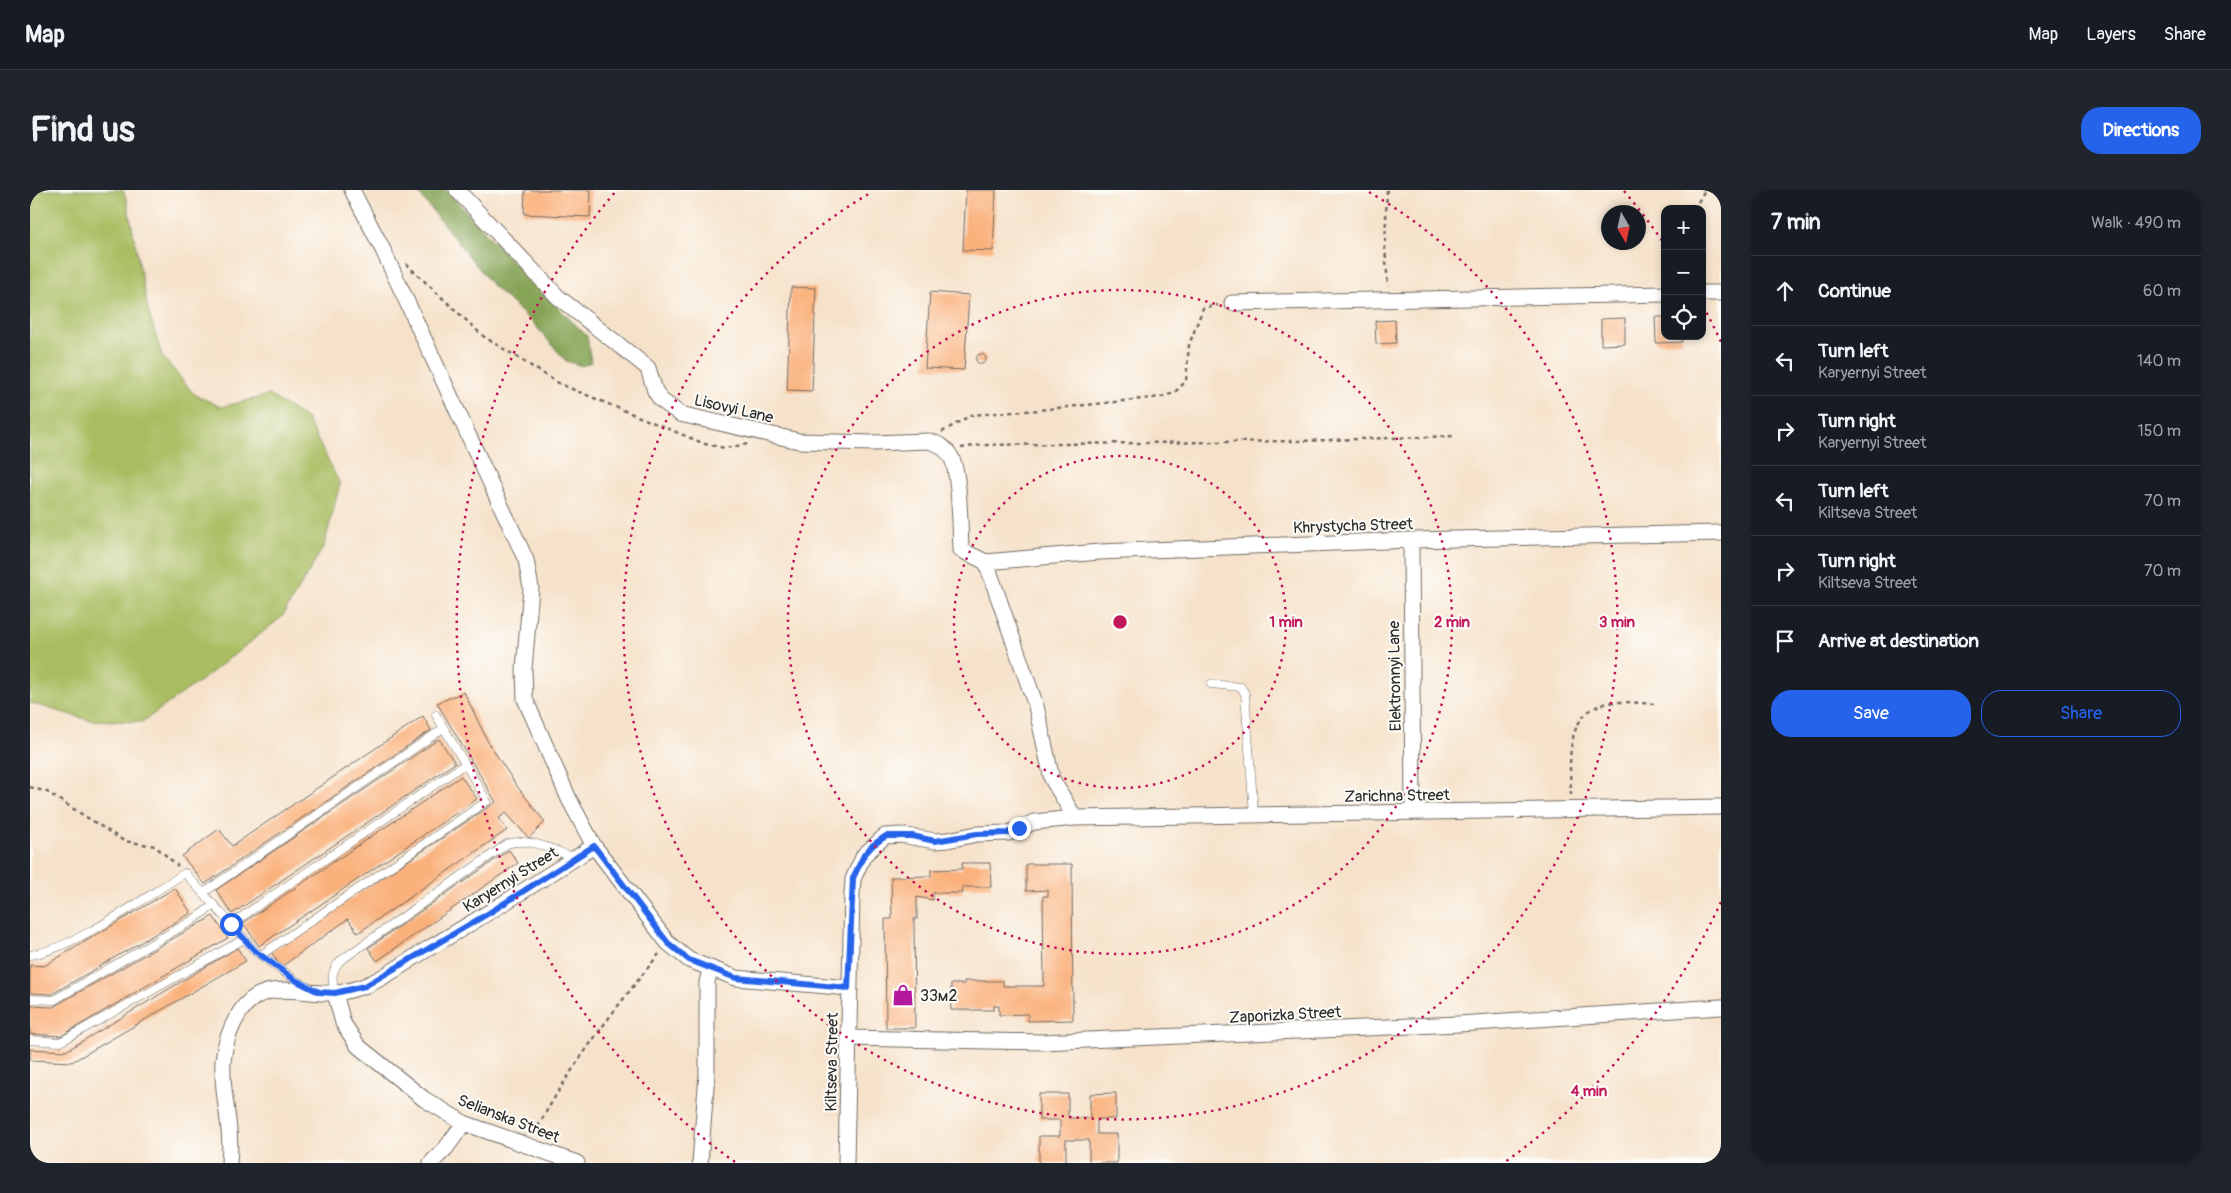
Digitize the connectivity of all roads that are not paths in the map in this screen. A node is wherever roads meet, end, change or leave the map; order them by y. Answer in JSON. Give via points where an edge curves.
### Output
{"nodes":[{"id":1,"x":352,"y":190,"type":"edge"},
{"id":2,"x":457,"y":190,"type":"edge"},
{"id":3,"x":1721,"y":293,"type":"edge"},
{"id":4,"x":1661,"y":294,"type":"edge"},
{"id":5,"x":1706,"y":294,"type":"edge"},
{"id":6,"x":1232,"y":303,"type":"road end"},
{"id":7,"x":1721,"y":533,"type":"edge"},
{"id":8,"x":1410,"y":540,"type":"junction"},
{"id":9,"x":986,"y":562,"type":"junction"},
{"id":10,"x":1211,"y":684,"type":"dead end"},
{"id":11,"x":436,"y":715,"type":"dead end"},
{"id":12,"x":444,"y":728,"type":"junction"},
{"id":13,"x":465,"y":764,"type":"junction"},
{"id":14,"x":1721,"y":807,"type":"edge"},
{"id":15,"x":1413,"y":812,"type":"junction"},
{"id":16,"x":1254,"y":816,"type":"junction"},
{"id":17,"x":1074,"y":818,"type":"junction"},
{"id":18,"x":594,"y":846,"type":"junction"},
{"id":19,"x":575,"y":858,"type":"junction"},
{"id":20,"x":203,"y":893,"type":"junction"},
{"id":21,"x":214,"y":905,"type":"junction"},
{"id":22,"x":231,"y":924,"type":"junction"},
{"id":23,"x":244,"y":939,"type":"junction"},
{"id":24,"x":30,"y":954,"type":"edge"},
{"id":25,"x":261,"y":955,"type":"junction"},
{"id":26,"x":710,"y":970,"type":"junction"},
{"id":27,"x":848,"y":988,"type":"junction"},
{"id":28,"x":319,"y":992,"type":"junction"},
{"id":29,"x":335,"y":993,"type":"junction"},
{"id":30,"x":30,"y":999,"type":"edge"},
{"id":31,"x":1721,"y":1007,"type":"edge"},
{"id":32,"x":850,"y":1038,"type":"junction"},
{"id":33,"x":30,"y":1040,"type":"edge"},
{"id":34,"x":464,"y":1123,"type":"junction"},
{"id":35,"x":230,"y":1163,"type":"edge"},
{"id":36,"x":431,"y":1163,"type":"edge"},
{"id":37,"x":577,"y":1163,"type":"edge"},
{"id":38,"x":700,"y":1163,"type":"edge"},
{"id":39,"x":846,"y":1163,"type":"edge"}],
"edges":[{"from":1,"to":18,"type":"street","via":[[383,250],[526,560],[530,588],[525,699],[569,800]]},
{"from":2,"to":9,"type":"street","name":"Lisovyi Lane","via":[[558,297],[648,368],[655,391],[669,407],[691,417],[799,441],[936,442],[947,450],[953,460],[961,550]]},
{"from":3,"to":5,"type":"street"},
{"from":4,"to":6,"type":"street"},
{"from":7,"to":8,"type":"street","name":"Khrystycha Street"},
{"from":8,"to":9,"type":"street","name":"Khrystycha Street","via":[[1099,552]]},
{"from":8,"to":15,"type":"street","name":"Elektronnyi Lane"},
{"from":9,"to":17,"type":"street","via":[[1036,706],[1052,779]]},
{"from":10,"to":16,"type":"lane","via":[[1241,687],[1245,694]]},
{"from":11,"to":12,"type":"lane"},
{"from":12,"to":13,"type":"lane"},
{"from":12,"to":20,"type":"lane"},
{"from":13,"to":22,"type":"lane"},
{"from":13,"to":25,"type":"lane","via":[[487,802]]},
{"from":14,"to":15,"type":"street","name":"Zarichna Street"},
{"from":15,"to":16,"type":"street","name":"Zarichna Street"},
{"from":16,"to":17,"type":"street","name":"Zarichna Street"},
{"from":17,"to":27,"type":"street","name":"Kiltseva Street","via":[[1034,822],[1008,833],[977,834],[948,840],[886,836],[873,845],[864,855],[853,878]]},
{"from":18,"to":19,"type":"street","name":"Karyernyi Street"},
{"from":18,"to":26,"type":"street","via":[[668,943],[689,960]]},
{"from":19,"to":29,"type":"street","name":"Karyernyi Street","via":[[365,986]]},
{"from":19,"to":29,"type":"lane","via":[[527,842],[517,840],[508,844],[340,961],[333,968],[331,977]]},
{"from":20,"to":21,"type":"lane"},
{"from":20,"to":24,"type":"lane","via":[[185,873],[84,934],[43,953]]},
{"from":21,"to":22,"type":"lane"},
{"from":21,"to":30,"type":"lane","via":[[194,920],[54,1000]]},
{"from":22,"to":23,"type":"lane"},
{"from":23,"to":25,"type":"lane"},
{"from":23,"to":33,"type":"lane","via":[[60,1042]]},
{"from":25,"to":28,"type":"lane","via":[[295,980]]},
{"from":26,"to":27,"type":"street","via":[[764,982]]},
{"from":26,"to":38,"type":"street"},
{"from":27,"to":32,"type":"street","name":"Kiltseva Street"},
{"from":28,"to":29,"type":"street","name":"Karyernyi Street"},
{"from":28,"to":35,"type":"street","name":"Karyernyi Street","via":[[269,990],[254,996],[239,1013],[225,1046],[221,1068],[231,1134]]},
{"from":29,"to":34,"type":"street","name":"Selianska Street","via":[[343,1023],[358,1046],[424,1099]]},
{"from":31,"to":32,"type":"street","name":"Zaporizka Street","via":[[1458,1024],[1041,1042]]},
{"from":32,"to":39,"type":"street","name":"Kiltseva Street"},
{"from":34,"to":36,"type":"street"},
{"from":34,"to":37,"type":"street","name":"Selianska Street"}]}
